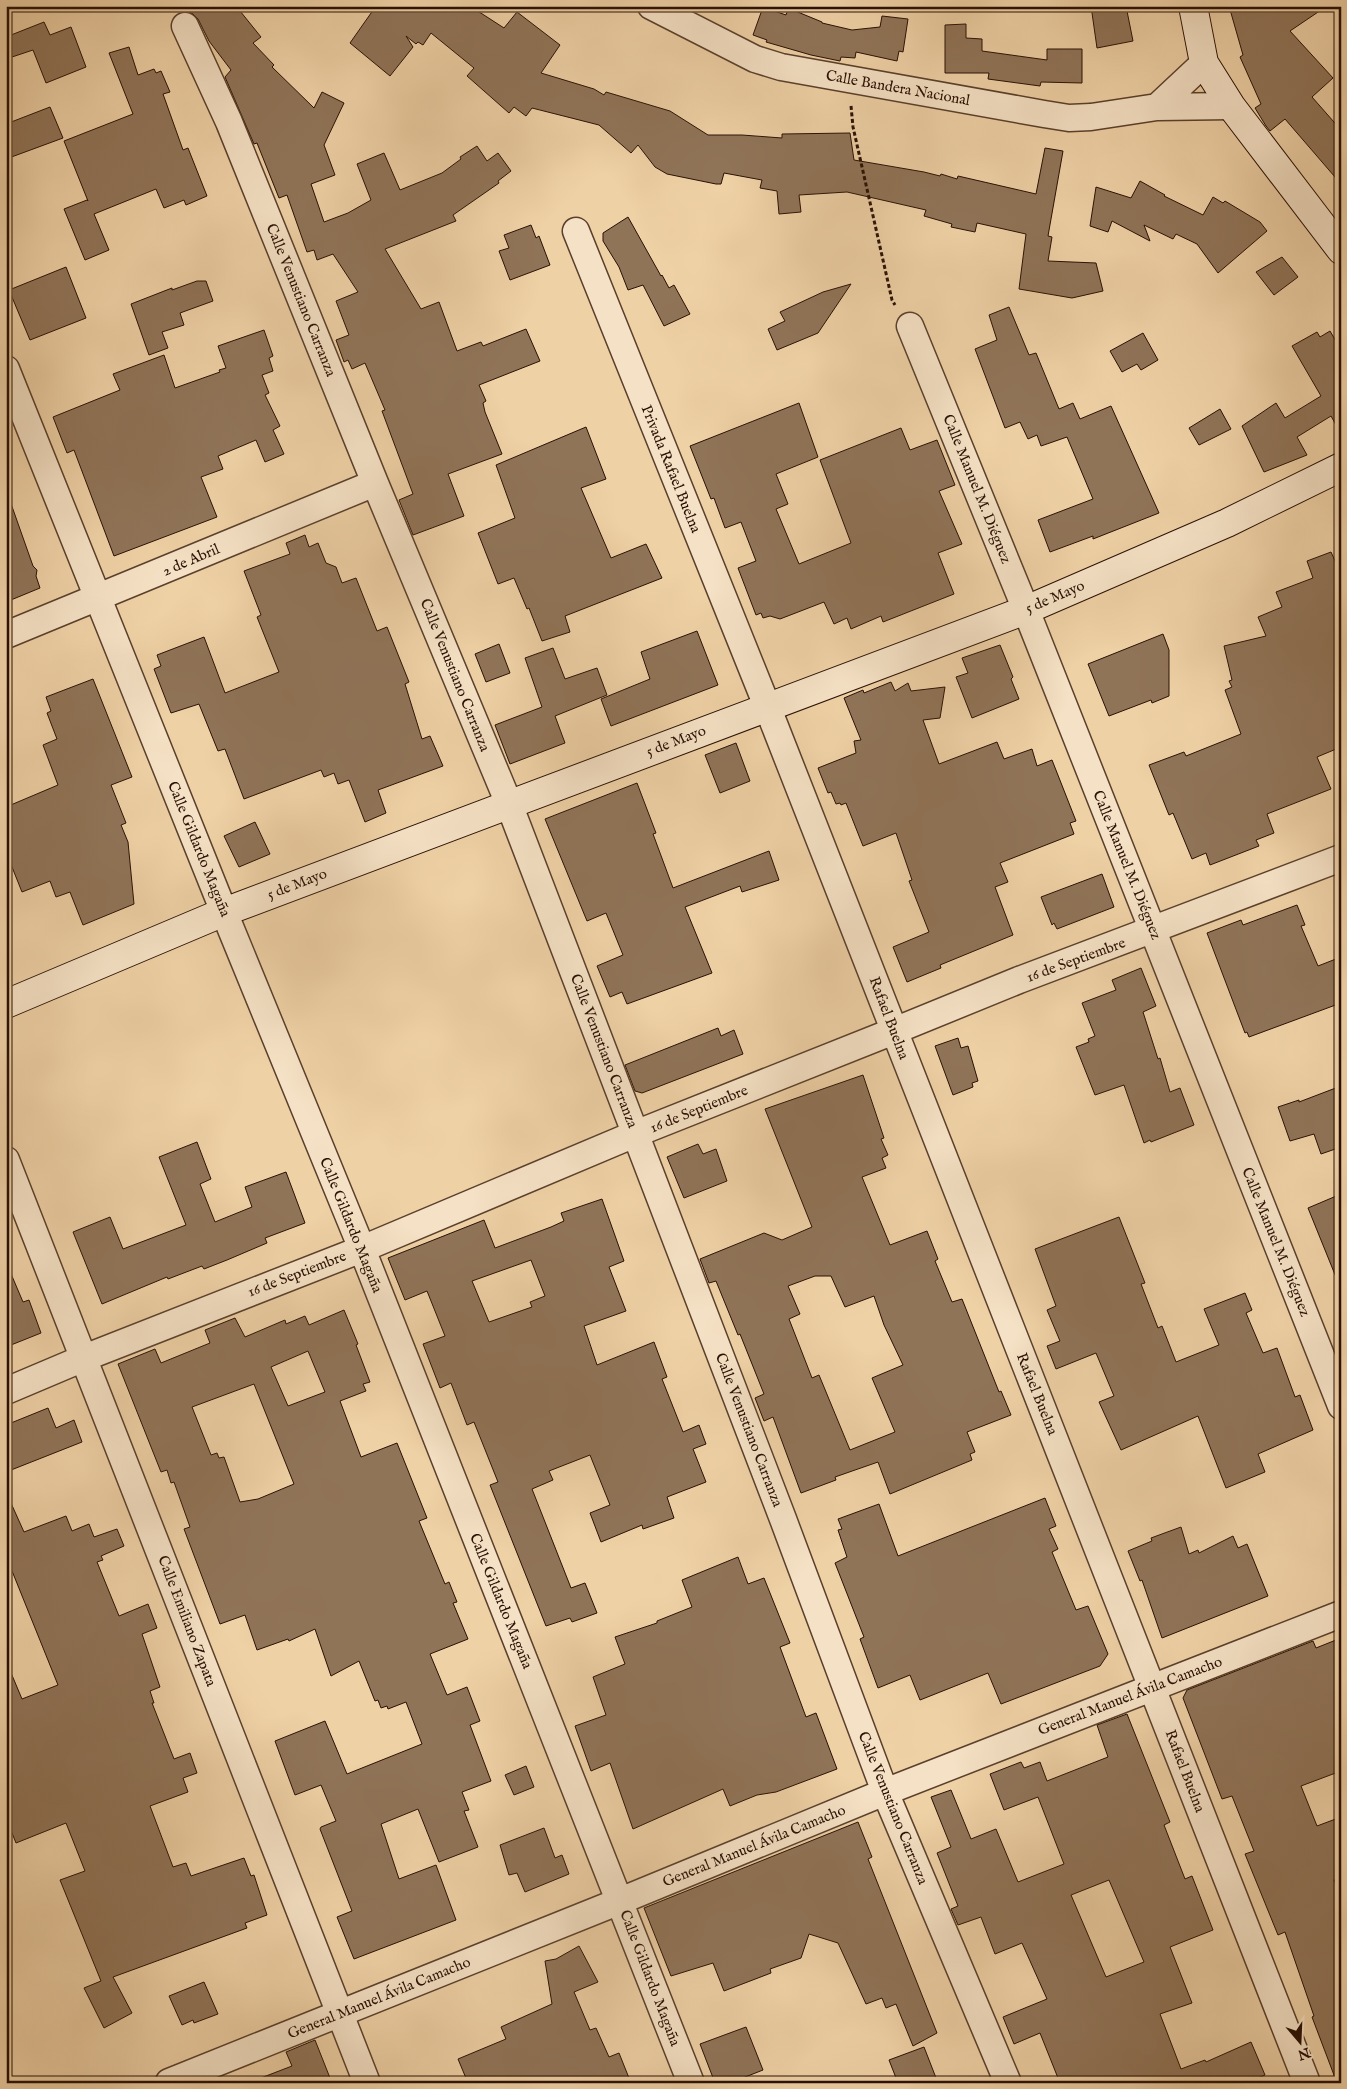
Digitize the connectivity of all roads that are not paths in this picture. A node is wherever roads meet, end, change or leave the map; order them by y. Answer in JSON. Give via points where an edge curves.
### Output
{"nodes":[{"id":1,"x":651,"y":6,"type":"edge"},
{"id":2,"x":1193,"y":6,"type":"edge"},
{"id":3,"x":185,"y":26,"type":"dead end"},
{"id":4,"x":1204,"y":63,"type":"junction"},
{"id":5,"x":1231,"y":106,"type":"junction"},
{"id":6,"x":1157,"y":107,"type":"junction"},
{"id":7,"x":576,"y":231,"type":"dead end"},
{"id":8,"x":1341,"y":250,"type":"edge"},
{"id":9,"x":910,"y":326,"type":"dead end"},
{"id":10,"x":6,"y":369,"type":"edge"},
{"id":11,"x":1341,"y":467,"type":"edge"},
{"id":12,"x":376,"y":483,"type":"junction"},
{"id":13,"x":99,"y":598,"type":"junction"},
{"id":14,"x":1026,"y":610,"type":"junction"},
{"id":15,"x":6,"y":635,"type":"edge"},
{"id":16,"x":767,"y":706,"type":"junction"},
{"id":17,"x":508,"y":804,"type":"junction"},
{"id":18,"x":1341,"y":858,"type":"edge"},
{"id":19,"x":224,"y":912,"type":"junction"},
{"id":20,"x":1153,"y":931,"type":"junction"},
{"id":21,"x":6,"y":1004,"type":"edge"},
{"id":22,"x":894,"y":1031,"type":"junction"},
{"id":23,"x":635,"y":1134,"type":"junction"},
{"id":24,"x":6,"y":1160,"type":"edge"},
{"id":25,"x":362,"y":1249,"type":"junction"},
{"id":26,"x":84,"y":1358,"type":"junction"},
{"id":27,"x":6,"y":1391,"type":"edge"},
{"id":28,"x":1341,"y":1406,"type":"edge"},
{"id":29,"x":1341,"y":1614,"type":"edge"},
{"id":30,"x":1152,"y":1686,"type":"junction"},
{"id":31,"x":885,"y":1792,"type":"junction"},
{"id":32,"x":620,"y":1901,"type":"junction"},
{"id":33,"x":340,"y":2014,"type":"junction"},
{"id":34,"x":169,"y":2082,"type":"edge"},
{"id":35,"x":367,"y":2083,"type":"edge"},
{"id":36,"x":691,"y":2083,"type":"edge"},
{"id":37,"x":1008,"y":2083,"type":"edge"},
{"id":38,"x":1307,"y":2083,"type":"edge"}],
"edges":[{"from":1,"to":6,"type":"street","name":"Calle Bandera Nacional","via":[[755,59],[781,67],[1069,118]]},
{"from":2,"to":4,"type":"street"},
{"from":3,"to":12,"type":"street","name":"Calle Venustiano Carranza","via":[[229,122]]},
{"from":4,"to":5,"type":"street"},
{"from":4,"to":6,"type":"street"},
{"from":5,"to":6,"type":"street","name":"Calle Bandera Nacional"},
{"from":5,"to":8,"type":"street"},
{"from":7,"to":16,"type":"street","name":"Privada Rafael Buelna"},
{"from":9,"to":14,"type":"street","name":"Calle Manuel M. Diéguez"},
{"from":10,"to":13,"type":"street","name":"Calle Gildardo Magaña"},
{"from":11,"to":14,"type":"street","name":"5 de Mayo","via":[[1227,523]]},
{"from":12,"to":13,"type":"street","name":"2 de Abril"},
{"from":12,"to":17,"type":"street","name":"Calle Venustiano Carranza"},
{"from":13,"to":15,"type":"street","name":"2 de Abril"},
{"from":13,"to":19,"type":"street","name":"Calle Gildardo Magaña"},
{"from":14,"to":16,"type":"street","name":"5 de Mayo"},
{"from":14,"to":20,"type":"street","name":"Calle Manuel M. Diéguez"},
{"from":16,"to":17,"type":"street","name":"5 de Mayo"},
{"from":16,"to":22,"type":"street","name":"Rafael Buelna"},
{"from":17,"to":19,"type":"street","name":"5 de Mayo"},
{"from":17,"to":23,"type":"street","name":"Calle Venustiano Carranza"},
{"from":18,"to":20,"type":"street","name":"16 de Septiembre"},
{"from":19,"to":21,"type":"street","name":"5 de Mayo"},
{"from":19,"to":25,"type":"street","name":"Calle Gildardo Magaña"},
{"from":20,"to":22,"type":"street","name":"16 de Septiembre","via":[[1019,980]]},
{"from":20,"to":28,"type":"street","name":"Calle Manuel M. Diéguez"},
{"from":22,"to":23,"type":"street","name":"16 de Septiembre"},
{"from":22,"to":30,"type":"street","name":"Rafael Buelna"},
{"from":23,"to":25,"type":"street","name":"16 de Septiembre"},
{"from":23,"to":31,"type":"street","name":"Calle Venustiano Carranza"},
{"from":24,"to":26,"type":"street","name":"Calle Emiliano Zapata"},
{"from":25,"to":26,"type":"street","name":"16 de Septiembre"},
{"from":25,"to":32,"type":"street","name":"Calle Gildardo Magaña"},
{"from":26,"to":27,"type":"street","name":"16 de Septiembre"},
{"from":26,"to":33,"type":"street","name":"Calle Emiliano Zapata"},
{"from":29,"to":30,"type":"street","name":"General Manuel Ávila Camacho"},
{"from":30,"to":31,"type":"street","name":"General Manuel Ávila Camacho"},
{"from":30,"to":38,"type":"street","name":"Rafael Buelna"},
{"from":31,"to":32,"type":"street","name":"General Manuel Ávila Camacho"},
{"from":31,"to":37,"type":"street","name":"Calle Venustiano Carranza"},
{"from":32,"to":33,"type":"street","name":"General Manuel Ávila Camacho"},
{"from":32,"to":36,"type":"street","name":"Calle Gildardo Magaña"},
{"from":33,"to":34,"type":"street","name":"General Manuel Ávila Camacho"},
{"from":33,"to":35,"type":"street","name":"Calle Emiliano Zapata"}]}
